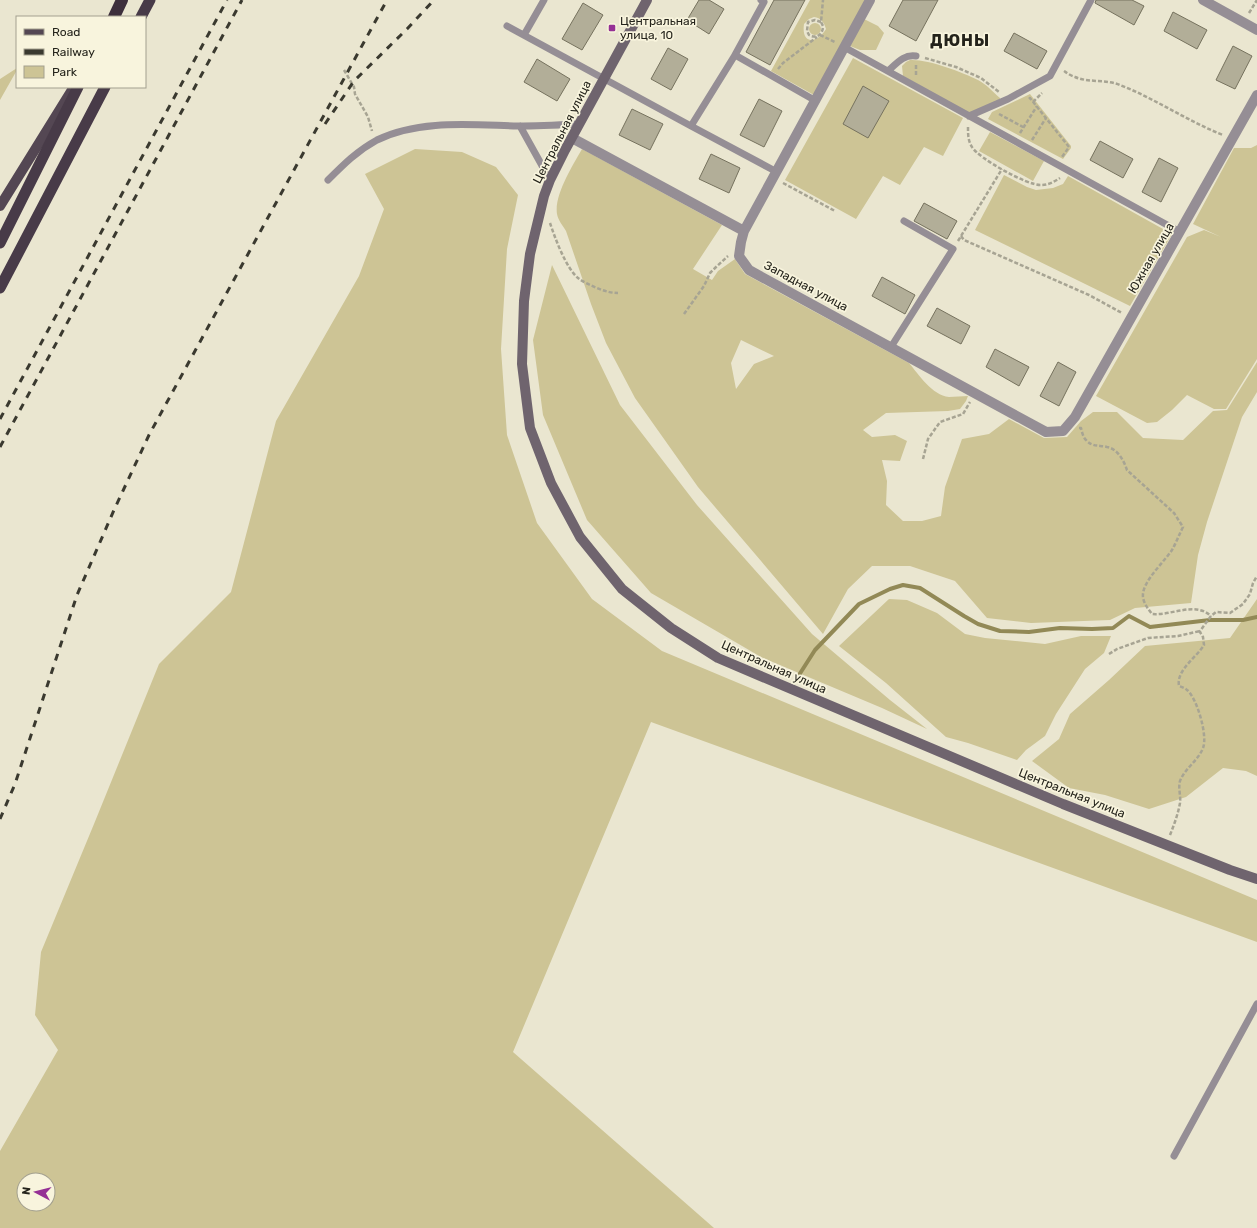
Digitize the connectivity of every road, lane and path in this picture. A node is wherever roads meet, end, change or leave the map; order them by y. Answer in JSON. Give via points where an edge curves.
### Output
{"nodes":[{"id":1,"x":122,"y":0,"type":"edge"},
{"id":2,"x":150,"y":0,"type":"edge"},
{"id":3,"x":544,"y":0,"type":"edge"},
{"id":4,"x":646,"y":0,"type":"edge"},
{"id":5,"x":823,"y":0,"type":"edge"},
{"id":6,"x":870,"y":0,"type":"edge"},
{"id":7,"x":1091,"y":0,"type":"edge"},
{"id":8,"x":1203,"y":0,"type":"edge"},
{"id":9,"x":1257,"y":0,"type":"edge"},
{"id":10,"x":763,"y":1,"type":"edge"},
{"id":11,"x":1249,"y":13,"type":"dead end"},
{"id":12,"x":114,"y":16,"type":"edge"},
{"id":13,"x":142,"y":16,"type":"edge"},
{"id":14,"x":820,"y":22,"type":"junction"},
{"id":15,"x":507,"y":26,"type":"dead end"},
{"id":16,"x":1257,"y":30,"type":"edge"},
{"id":17,"x":818,"y":35,"type":"junction"},
{"id":18,"x":524,"y":36,"type":"junction"},
{"id":19,"x":844,"y":47,"type":"junction"},
{"id":20,"x":735,"y":56,"type":"junction"},
{"id":21,"x":916,"y":56,"type":"junction"},
{"id":22,"x":1055,"y":67,"type":"junction"},
{"id":23,"x":344,"y":70,"type":"dead end"},
{"id":24,"x":888,"y":71,"type":"junction"},
{"id":25,"x":773,"y":77,"type":"junction"},
{"id":26,"x":603,"y":79,"type":"junction"},
{"id":27,"x":915,"y":86,"type":"junction"},
{"id":28,"x":73,"y":88,"type":"edge"},
{"id":29,"x":78,"y":88,"type":"edge"},
{"id":30,"x":104,"y":88,"type":"edge"},
{"id":31,"x":1257,"y":95,"type":"edge"},
{"id":32,"x":1008,"y":99,"type":"junction"},
{"id":33,"x":816,"y":101,"type":"junction"},
{"id":34,"x":1024,"y":101,"type":"dead end"},
{"id":35,"x":1037,"y":106,"type":"junction"},
{"id":36,"x":1004,"y":111,"type":"dead end"},
{"id":37,"x":969,"y":116,"type":"junction"},
{"id":38,"x":1046,"y":118,"type":"junction"},
{"id":39,"x":579,"y":124,"type":"junction"},
{"id":40,"x":520,"y":126,"type":"junction"},
{"id":41,"x":691,"y":126,"type":"junction"},
{"id":42,"x":1023,"y":127,"type":"junction"},
{"id":43,"x":572,"y":138,"type":"junction"},
{"id":44,"x":1232,"y":139,"type":"junction"},
{"id":45,"x":378,"y":140,"type":"junction"},
{"id":46,"x":1015,"y":141,"type":"junction"},
{"id":47,"x":1027,"y":148,"type":"junction"},
{"id":48,"x":1057,"y":164,"type":"junction"},
{"id":49,"x":1002,"y":169,"type":"junction"},
{"id":50,"x":1066,"y":169,"type":"junction"},
{"id":51,"x":776,"y":175,"type":"junction"},
{"id":52,"x":328,"y":180,"type":"dead end"},
{"id":53,"x":550,"y":180,"type":"junction"},
{"id":54,"x":0,"y":206,"type":"edge"},
{"id":55,"x":835,"y":212,"type":"dead end"},
{"id":56,"x":904,"y":221,"type":"dead end"},
{"id":57,"x":549,"y":222,"type":"dead end"},
{"id":58,"x":744,"y":231,"type":"junction"},
{"id":59,"x":1180,"y":232,"type":"junction"},
{"id":60,"x":961,"y":236,"type":"junction"},
{"id":61,"x":0,"y":243,"type":"edge"},
{"id":62,"x":740,"y":248,"type":"junction"},
{"id":63,"x":953,"y":249,"type":"junction"},
{"id":64,"x":0,"y":288,"type":"edge"},
{"id":65,"x":618,"y":293,"type":"dead end"},
{"id":66,"x":684,"y":314,"type":"dead end"},
{"id":67,"x":1132,"y":318,"type":"junction"},
{"id":68,"x":891,"y":347,"type":"junction"},
{"id":69,"x":974,"y":393,"type":"junction"},
{"id":70,"x":1065,"y":429,"type":"junction"},
{"id":71,"x":923,"y":459,"type":"dead end"},
{"id":72,"x":1257,"y":576,"type":"edge"},
{"id":73,"x":1211,"y":616,"type":"junction"},
{"id":74,"x":1200,"y":630,"type":"junction"},
{"id":75,"x":1109,"y":654,"type":"dead end"},
{"id":76,"x":1166,"y":845,"type":"junction"},
{"id":77,"x":1257,"y":879,"type":"edge"},
{"id":78,"x":1257,"y":1004,"type":"edge"},
{"id":79,"x":1174,"y":1156,"type":"dead end"}],
"edges":[{"from":1,"to":12,"type":"highway"},
{"from":2,"to":13,"type":"highway"},
{"from":3,"to":18,"type":"lane"},
{"from":4,"to":26,"type":"main road","name":"Центральная улица"},
{"from":5,"to":14,"type":"path"},
{"from":6,"to":19,"type":"street"},
{"from":7,"to":22,"type":"lane"},
{"from":8,"to":16,"type":"street"},
{"from":9,"to":11,"type":"path"},
{"from":10,"to":20,"type":"lane"},
{"from":14,"to":17,"type":"path","via":[[823,29]]},
{"from":14,"to":17,"type":"path","via":[[812,20],[807,25],[809,35]]},
{"from":15,"to":18,"type":"lane"},
{"from":17,"to":19,"type":"path"},
{"from":17,"to":25,"type":"path","via":[[783,63]]},
{"from":18,"to":26,"type":"lane"},
{"from":19,"to":24,"type":"lane"},
{"from":19,"to":33,"type":"street"},
{"from":20,"to":25,"type":"lane"},
{"from":20,"to":41,"type":"lane"},
{"from":21,"to":24,"type":"lane","via":[[904,57]]},
{"from":21,"to":27,"type":"path"},
{"from":21,"to":32,"type":"path","via":[[956,67],[981,78]]},
{"from":22,"to":32,"type":"lane","via":[[1050,76]]},
{"from":22,"to":44,"type":"path","via":[[1075,78],[1111,81]]},
{"from":23,"to":45,"type":"path"},
{"from":24,"to":27,"type":"lane"},
{"from":25,"to":33,"type":"lane"},
{"from":26,"to":39,"type":"main road","name":"Центральная улица"},
{"from":26,"to":41,"type":"lane"},
{"from":27,"to":37,"type":"lane"},
{"from":28,"to":54,"type":"main road"},
{"from":29,"to":61,"type":"highway"},
{"from":30,"to":64,"type":"highway"},
{"from":31,"to":44,"type":"street","name":"Южная улица"},
{"from":32,"to":37,"type":"lane"},
{"from":33,"to":51,"type":"street"},
{"from":34,"to":35,"type":"path","via":[[1030,98]]},
{"from":35,"to":38,"type":"path"},
{"from":35,"to":42,"type":"path"},
{"from":36,"to":42,"type":"path","via":[[998,114]]},
{"from":37,"to":46,"type":"lane"},
{"from":37,"to":49,"type":"path","via":[[968,139],[972,148],[978,156]]},
{"from":38,"to":47,"type":"path"},
{"from":38,"to":48,"type":"path","via":[[1069,147]]},
{"from":39,"to":40,"type":"lane"},
{"from":39,"to":43,"type":"main road","name":"Центральная улица"},
{"from":40,"to":45,"type":"lane","via":[[444,125],[395,133]]},
{"from":40,"to":53,"type":"lane"},
{"from":41,"to":51,"type":"lane"},
{"from":42,"to":46,"type":"path"},
{"from":43,"to":53,"type":"main road","name":"Центральная улица"},
{"from":43,"to":58,"type":"street"},
{"from":44,"to":59,"type":"street","name":"Южная улица"},
{"from":45,"to":52,"type":"lane","via":[[351,157]]},
{"from":46,"to":47,"type":"lane"},
{"from":47,"to":48,"type":"lane"},
{"from":48,"to":50,"type":"lane"},
{"from":49,"to":50,"type":"path","via":[[1026,182],[1040,186],[1060,178]]},
{"from":49,"to":60,"type":"path"},
{"from":50,"to":59,"type":"lane"},
{"from":51,"to":55,"type":"path"},
{"from":51,"to":58,"type":"street"},
{"from":53,"to":76,"type":"main road","name":"Центральная улица","via":[[530,254],[524,301],[522,364],[530,428],[551,483],[580,537],[622,589],[671,628],[718,658],[1055,801]]},
{"from":56,"to":63,"type":"lane"},
{"from":57,"to":65,"type":"path","via":[[556,242],[577,277],[590,285]]},
{"from":58,"to":62,"type":"street"},
{"from":59,"to":67,"type":"street","name":"Южная улица"},
{"from":60,"to":63,"type":"path"},
{"from":60,"to":67,"type":"path","via":[[964,240],[1089,295]]},
{"from":62,"to":66,"type":"path","via":[[710,273],[694,302]]},
{"from":62,"to":68,"type":"street","name":"Западная улица","via":[[739,256],[749,270]]},
{"from":63,"to":68,"type":"lane"},
{"from":67,"to":70,"type":"street","name":"Южная улица","via":[[1075,417]]},
{"from":68,"to":69,"type":"street","name":"Западная улица"},
{"from":69,"to":70,"type":"street","name":"Западная улица","via":[[1046,432]]},
{"from":69,"to":71,"type":"path","via":[[963,414],[940,422],[934,429],[928,439]]},
{"from":70,"to":73,"type":"path","via":[[1081,428],[1085,440],[1094,446],[1108,447],[1118,453],[1127,470],[1174,513],[1183,527],[1172,550],[1148,581],[1142,594],[1152,614],[1160,615],[1194,608]]},
{"from":72,"to":73,"type":"path","via":[[1243,604],[1230,613],[1216,612]]},
{"from":73,"to":74,"type":"path"},
{"from":74,"to":75,"type":"path","via":[[1178,636],[1148,638]]},
{"from":74,"to":76,"type":"path","via":[[1204,637],[1204,645],[1182,672],[1178,681],[1179,686],[1188,691],[1196,705],[1203,723],[1205,738],[1203,748],[1183,774],[1177,816]]},
{"from":76,"to":77,"type":"main road","name":"Центральная улица"},
{"from":78,"to":79,"type":"lane"}]}
